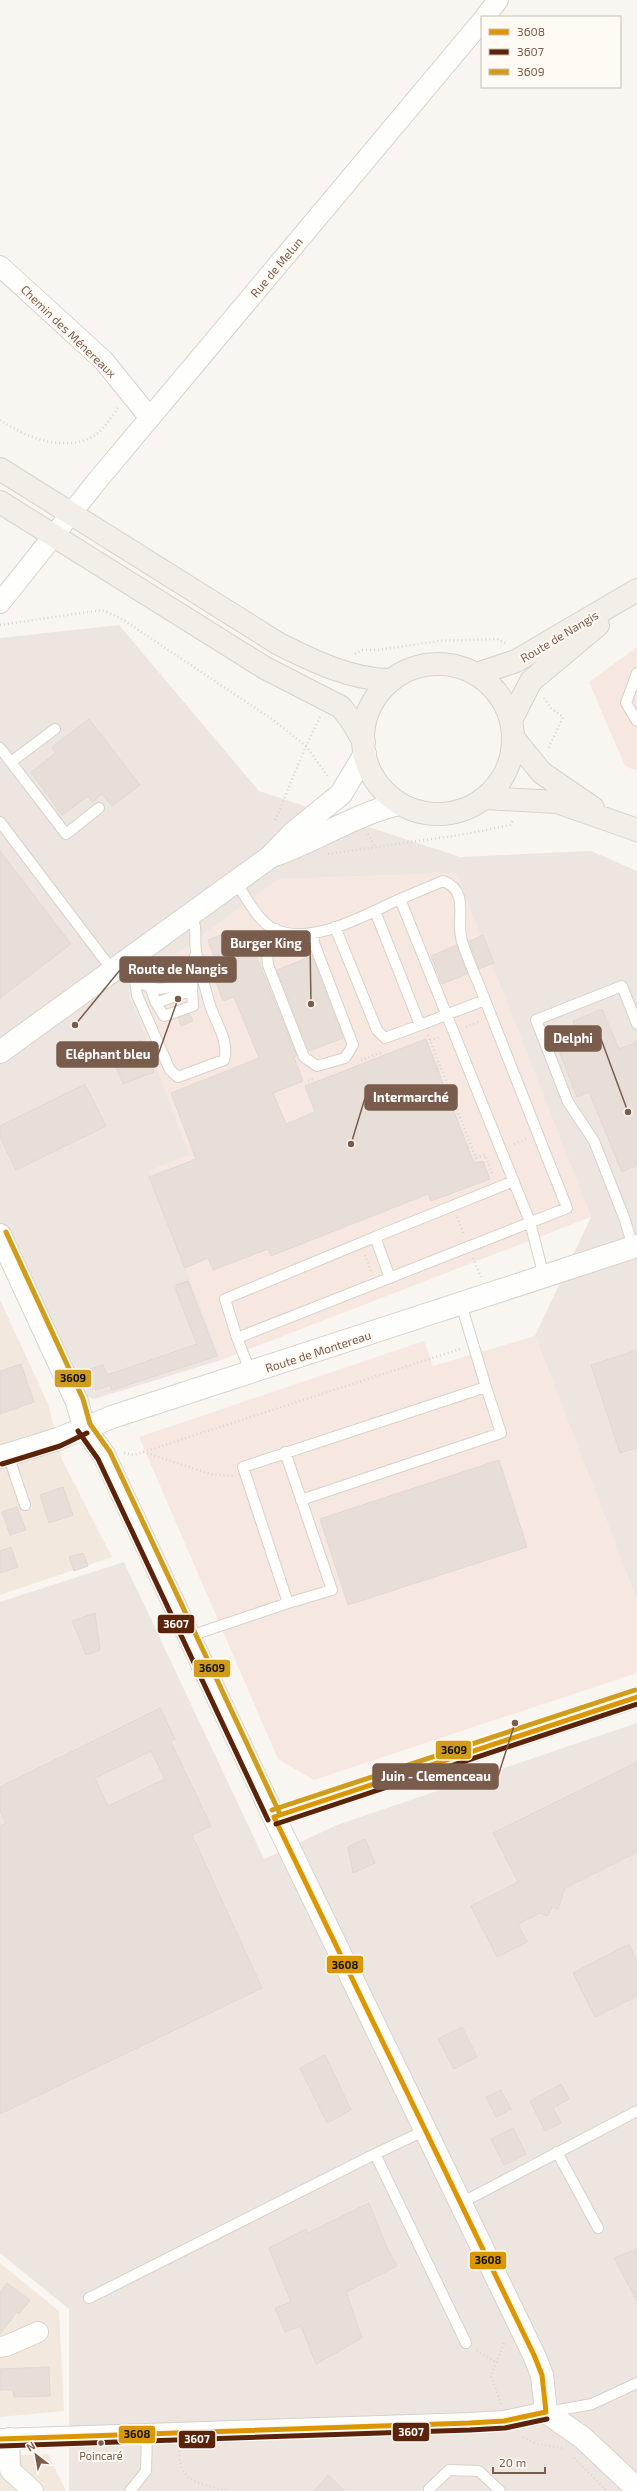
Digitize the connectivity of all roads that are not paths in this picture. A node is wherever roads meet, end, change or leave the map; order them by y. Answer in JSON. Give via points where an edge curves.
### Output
{"nodes":[{"id":1,"x":498,"y":0,"type":"edge"},
{"id":2,"x":486,"y":16,"type":"edge"},
{"id":3,"x":481,"y":22,"type":"edge"},
{"id":4,"x":0,"y":266,"type":"edge"},
{"id":5,"x":150,"y":418,"type":"junction"},
{"id":6,"x":0,"y":469,"type":"edge"},
{"id":7,"x":0,"y":502,"type":"edge"},
{"id":8,"x":72,"y":514,"type":"junction"},
{"id":9,"x":54,"y":537,"type":"junction"},
{"id":10,"x":637,"y":592,"type":"edge"},
{"id":11,"x":0,"y":603,"type":"edge"},
{"id":12,"x":637,"y":673,"type":"edge"},
{"id":13,"x":476,"y":674,"type":"junction"},
{"id":14,"x":392,"y":680,"type":"junction"},
{"id":15,"x":637,"y":720,"type":"edge"},
{"id":16,"x":55,"y":729,"type":"dead end"},
{"id":17,"x":512,"y":730,"type":"junction"},
{"id":18,"x":0,"y":748,"type":"edge"},
{"id":19,"x":365,"y":748,"type":"junction"},
{"id":20,"x":11,"y":762,"type":"junction"},
{"id":21,"x":485,"y":798,"type":"junction"},
{"id":22,"x":398,"y":804,"type":"junction"},
{"id":23,"x":99,"y":808,"type":"dead end"},
{"id":24,"x":608,"y":819,"type":"junction"},
{"id":25,"x":0,"y":822,"type":"edge"},
{"id":26,"x":637,"y":830,"type":"edge"},
{"id":27,"x":270,"y":857,"type":"junction"},
{"id":28,"x":236,"y":882,"type":"junction"},
{"id":29,"x":400,"y":899,"type":"junction"},
{"id":30,"x":375,"y":911,"type":"junction"},
{"id":31,"x":191,"y":915,"type":"junction"},
{"id":32,"x":335,"y":927,"type":"junction"},
{"id":33,"x":276,"y":930,"type":"junction"},
{"id":34,"x":313,"y":933,"type":"junction"},
{"id":35,"x":196,"y":951,"type":"junction"},
{"id":36,"x":193,"y":970,"type":"junction"},
{"id":37,"x":123,"y":972,"type":"junction"},
{"id":38,"x":151,"y":989,"type":"junction"},
{"id":39,"x":192,"y":990,"type":"junction"},
{"id":40,"x":485,"y":1000,"type":"junction"},
{"id":41,"x":156,"y":1002,"type":"junction"},
{"id":42,"x":446,"y":1015,"type":"junction"},
{"id":43,"x":637,"y":1024,"type":"edge"},
{"id":44,"x":420,"y":1025,"type":"junction"},
{"id":45,"x":0,"y":1052,"type":"edge"},
{"id":46,"x":514,"y":1181,"type":"junction"},
{"id":47,"x":530,"y":1222,"type":"junction"},
{"id":48,"x":0,"y":1235,"type":"edge"},
{"id":49,"x":375,"y":1237,"type":"junction"},
{"id":50,"x":635,"y":1246,"type":"edge"},
{"id":51,"x":544,"y":1277,"type":"junction"},
{"id":52,"x":390,"y":1278,"type":"junction"},
{"id":53,"x":460,"y":1304,"type":"junction"},
{"id":54,"x":237,"y":1338,"type":"junction"},
{"id":55,"x":251,"y":1373,"type":"junction"},
{"id":56,"x":486,"y":1387,"type":"junction"},
{"id":57,"x":84,"y":1427,"type":"junction"},
{"id":58,"x":285,"y":1452,"type":"junction"},
{"id":59,"x":4,"y":1456,"type":"edge"},
{"id":60,"x":301,"y":1500,"type":"junction"},
{"id":61,"x":25,"y":1505,"type":"dead end"},
{"id":62,"x":288,"y":1603,"type":"junction"},
{"id":63,"x":190,"y":1636,"type":"junction"},
{"id":64,"x":637,"y":1697,"type":"edge"},
{"id":65,"x":274,"y":1817,"type":"junction"},
{"id":66,"x":637,"y":2111,"type":"edge"},
{"id":67,"x":426,"y":2130,"type":"junction"},
{"id":68,"x":557,"y":2152,"type":"junction"},
{"id":69,"x":375,"y":2154,"type":"junction"},
{"id":70,"x":461,"y":2203,"type":"junction"},
{"id":71,"x":598,"y":2228,"type":"dead end"},
{"id":72,"x":89,"y":2298,"type":"dead end"},
{"id":73,"x":38,"y":2332,"type":"dead end"},
{"id":74,"x":466,"y":2343,"type":"road end"},
{"id":75,"x":0,"y":2347,"type":"edge"},
{"id":76,"x":637,"y":2383,"type":"edge"},
{"id":77,"x":546,"y":2412,"type":"junction"},
{"id":78,"x":147,"y":2434,"type":"junction"},
{"id":79,"x":4,"y":2439,"type":"edge"},
{"id":80,"x":637,"y":2489,"type":"edge"},
{"id":81,"x":429,"y":2490,"type":"edge"},
{"id":82,"x":33,"y":2491,"type":"edge"},
{"id":83,"x":130,"y":2491,"type":"edge"},
{"id":84,"x":500,"y":2491,"type":"edge"}],
"edges":[{"from":1,"to":2,"type":"street"},
{"from":3,"to":5,"type":"street","name":"Rue de Melun"},
{"from":4,"to":5,"type":"street","name":"Chemin des Ménereaux","via":[[104,361]]},
{"from":5,"to":8,"type":"street","name":"Rue de Melun"},
{"from":6,"to":8,"type":"main road"},
{"from":7,"to":9,"type":"main road"},
{"from":8,"to":9,"type":"street","name":"Rue de Melun"},
{"from":8,"to":14,"type":"main road","via":[[250,627],[310,659],[362,678]]},
{"from":9,"to":11,"type":"street","name":"Rue de Melun"},
{"from":9,"to":19,"type":"main road","via":[[265,668],[341,708],[351,720]]},
{"from":10,"to":13,"type":"main road","name":"Route de Nangis","via":[[516,662]]},
{"from":10,"to":17,"type":"main road","name":"Route de Nangis","via":[[531,681]]},
{"from":12,"to":15,"type":"lane","via":[[626,703]]},
{"from":13,"to":14,"type":"main road","via":[[442,663],[408,670]]},
{"from":13,"to":17,"type":"main road","via":[[503,701]]},
{"from":14,"to":19,"type":"main road","via":[[383,688],[369,709],[364,724]]},
{"from":16,"to":20,"type":"lane"},
{"from":17,"to":21,"type":"main road","name":"Route de Nangis","via":[[511,757],[506,773],[498,786]]},
{"from":17,"to":24,"type":"main road","via":[[542,773]]},
{"from":18,"to":20,"type":"lane"},
{"from":19,"to":22,"type":"main road","via":[[372,774],[382,790]]},
{"from":19,"to":27,"type":"street","via":[[341,794],[293,833]]},
{"from":20,"to":23,"type":"lane","via":[[66,834]]},
{"from":21,"to":22,"type":"main road","via":[[463,810],[448,814],[413,812]]},
{"from":21,"to":24,"type":"main road","via":[[557,802]]},
{"from":22,"to":27,"type":"street","via":[[358,816],[304,845]]},
{"from":24,"to":26,"type":"main road"},
{"from":25,"to":37,"type":"lane"},
{"from":27,"to":28,"type":"street"},
{"from":28,"to":31,"type":"street"},
{"from":28,"to":33,"type":"lane","via":[[262,919]]},
{"from":29,"to":30,"type":"lane"},
{"from":29,"to":40,"type":"lane","via":[[443,881],[455,888],[462,903],[461,940]]},
{"from":29,"to":42,"type":"lane"},
{"from":30,"to":32,"type":"lane"},
{"from":30,"to":44,"type":"lane"},
{"from":31,"to":35,"type":"lane","via":[[195,922]]},
{"from":31,"to":37,"type":"street"},
{"from":32,"to":34,"type":"lane"},
{"from":32,"to":44,"type":"lane","via":[[377,1030],[385,1038]]},
{"from":33,"to":34,"type":"lane","via":[[298,935]]},
{"from":33,"to":34,"type":"lane","via":[[267,954],[268,965],[304,1057],[317,1066],[345,1058],[353,1045],[314,943]]},
{"from":35,"to":36,"type":"lane"},
{"from":35,"to":37,"type":"lane","via":[[226,1051],[224,1060],[178,1077],[170,1070],[137,995]]},
{"from":36,"to":38,"type":"lane","via":[[187,982],[161,990]]},
{"from":36,"to":39,"type":"lane"},
{"from":37,"to":38,"type":"lane"},
{"from":37,"to":45,"type":"street"},
{"from":38,"to":41,"type":"lane"},
{"from":39,"to":41,"type":"lane"},
{"from":39,"to":41,"type":"lane","via":[[193,1006],[164,1016]]},
{"from":40,"to":42,"type":"lane"},
{"from":40,"to":47,"type":"lane","via":[[567,1208]]},
{"from":42,"to":44,"type":"lane"},
{"from":42,"to":46,"type":"lane"},
{"from":43,"to":50,"type":"lane","via":[[622,986],[536,1020],[568,1102],[594,1141]]},
{"from":46,"to":47,"type":"lane"},
{"from":46,"to":49,"type":"lane"},
{"from":47,"to":51,"type":"lane"},
{"from":47,"to":52,"type":"lane"},
{"from":48,"to":57,"type":"street","via":[[77,1402]]},
{"from":49,"to":52,"type":"lane"},
{"from":49,"to":54,"type":"lane","via":[[225,1299]]},
{"from":50,"to":51,"type":"street","name":"Route de Montereau"},
{"from":51,"to":53,"type":"street","name":"Route de Montereau"},
{"from":52,"to":54,"type":"lane"},
{"from":53,"to":55,"type":"street","name":"Route de Montereau"},
{"from":53,"to":56,"type":"lane"},
{"from":54,"to":55,"type":"lane"},
{"from":55,"to":57,"type":"street","name":"Route de Montereau"},
{"from":56,"to":58,"type":"lane"},
{"from":56,"to":60,"type":"lane","via":[[501,1433]]},
{"from":57,"to":59,"type":"street","name":"Route de Montereau","via":[[58,1439]]},
{"from":57,"to":63,"type":"street","via":[[104,1455]]},
{"from":58,"to":60,"type":"lane"},
{"from":58,"to":62,"type":"lane","via":[[243,1467]]},
{"from":59,"to":61,"type":"lane"},
{"from":60,"to":62,"type":"lane","via":[[332,1590]]},
{"from":62,"to":63,"type":"lane"},
{"from":63,"to":65,"type":"street"},
{"from":64,"to":65,"type":"street"},
{"from":65,"to":67,"type":"street"},
{"from":66,"to":68,"type":"lane"},
{"from":67,"to":69,"type":"lane"},
{"from":67,"to":70,"type":"street"},
{"from":68,"to":70,"type":"lane"},
{"from":68,"to":71,"type":"lane"},
{"from":69,"to":72,"type":"lane"},
{"from":69,"to":74,"type":"lane"},
{"from":70,"to":77,"type":"street","via":[[542,2375]]},
{"from":73,"to":75,"type":"street"},
{"from":76,"to":77,"type":"lane","via":[[592,2404]]},
{"from":77,"to":78,"type":"street","via":[[504,2421],[470,2423]]},
{"from":77,"to":80,"type":"street","via":[[584,2438]]},
{"from":78,"to":79,"type":"street"},
{"from":78,"to":83,"type":"lane","via":[[146,2471]]},
{"from":79,"to":82,"type":"street","via":[[10,2470]]},
{"from":81,"to":84,"type":"lane","via":[[449,2470],[479,2471]]}]}
